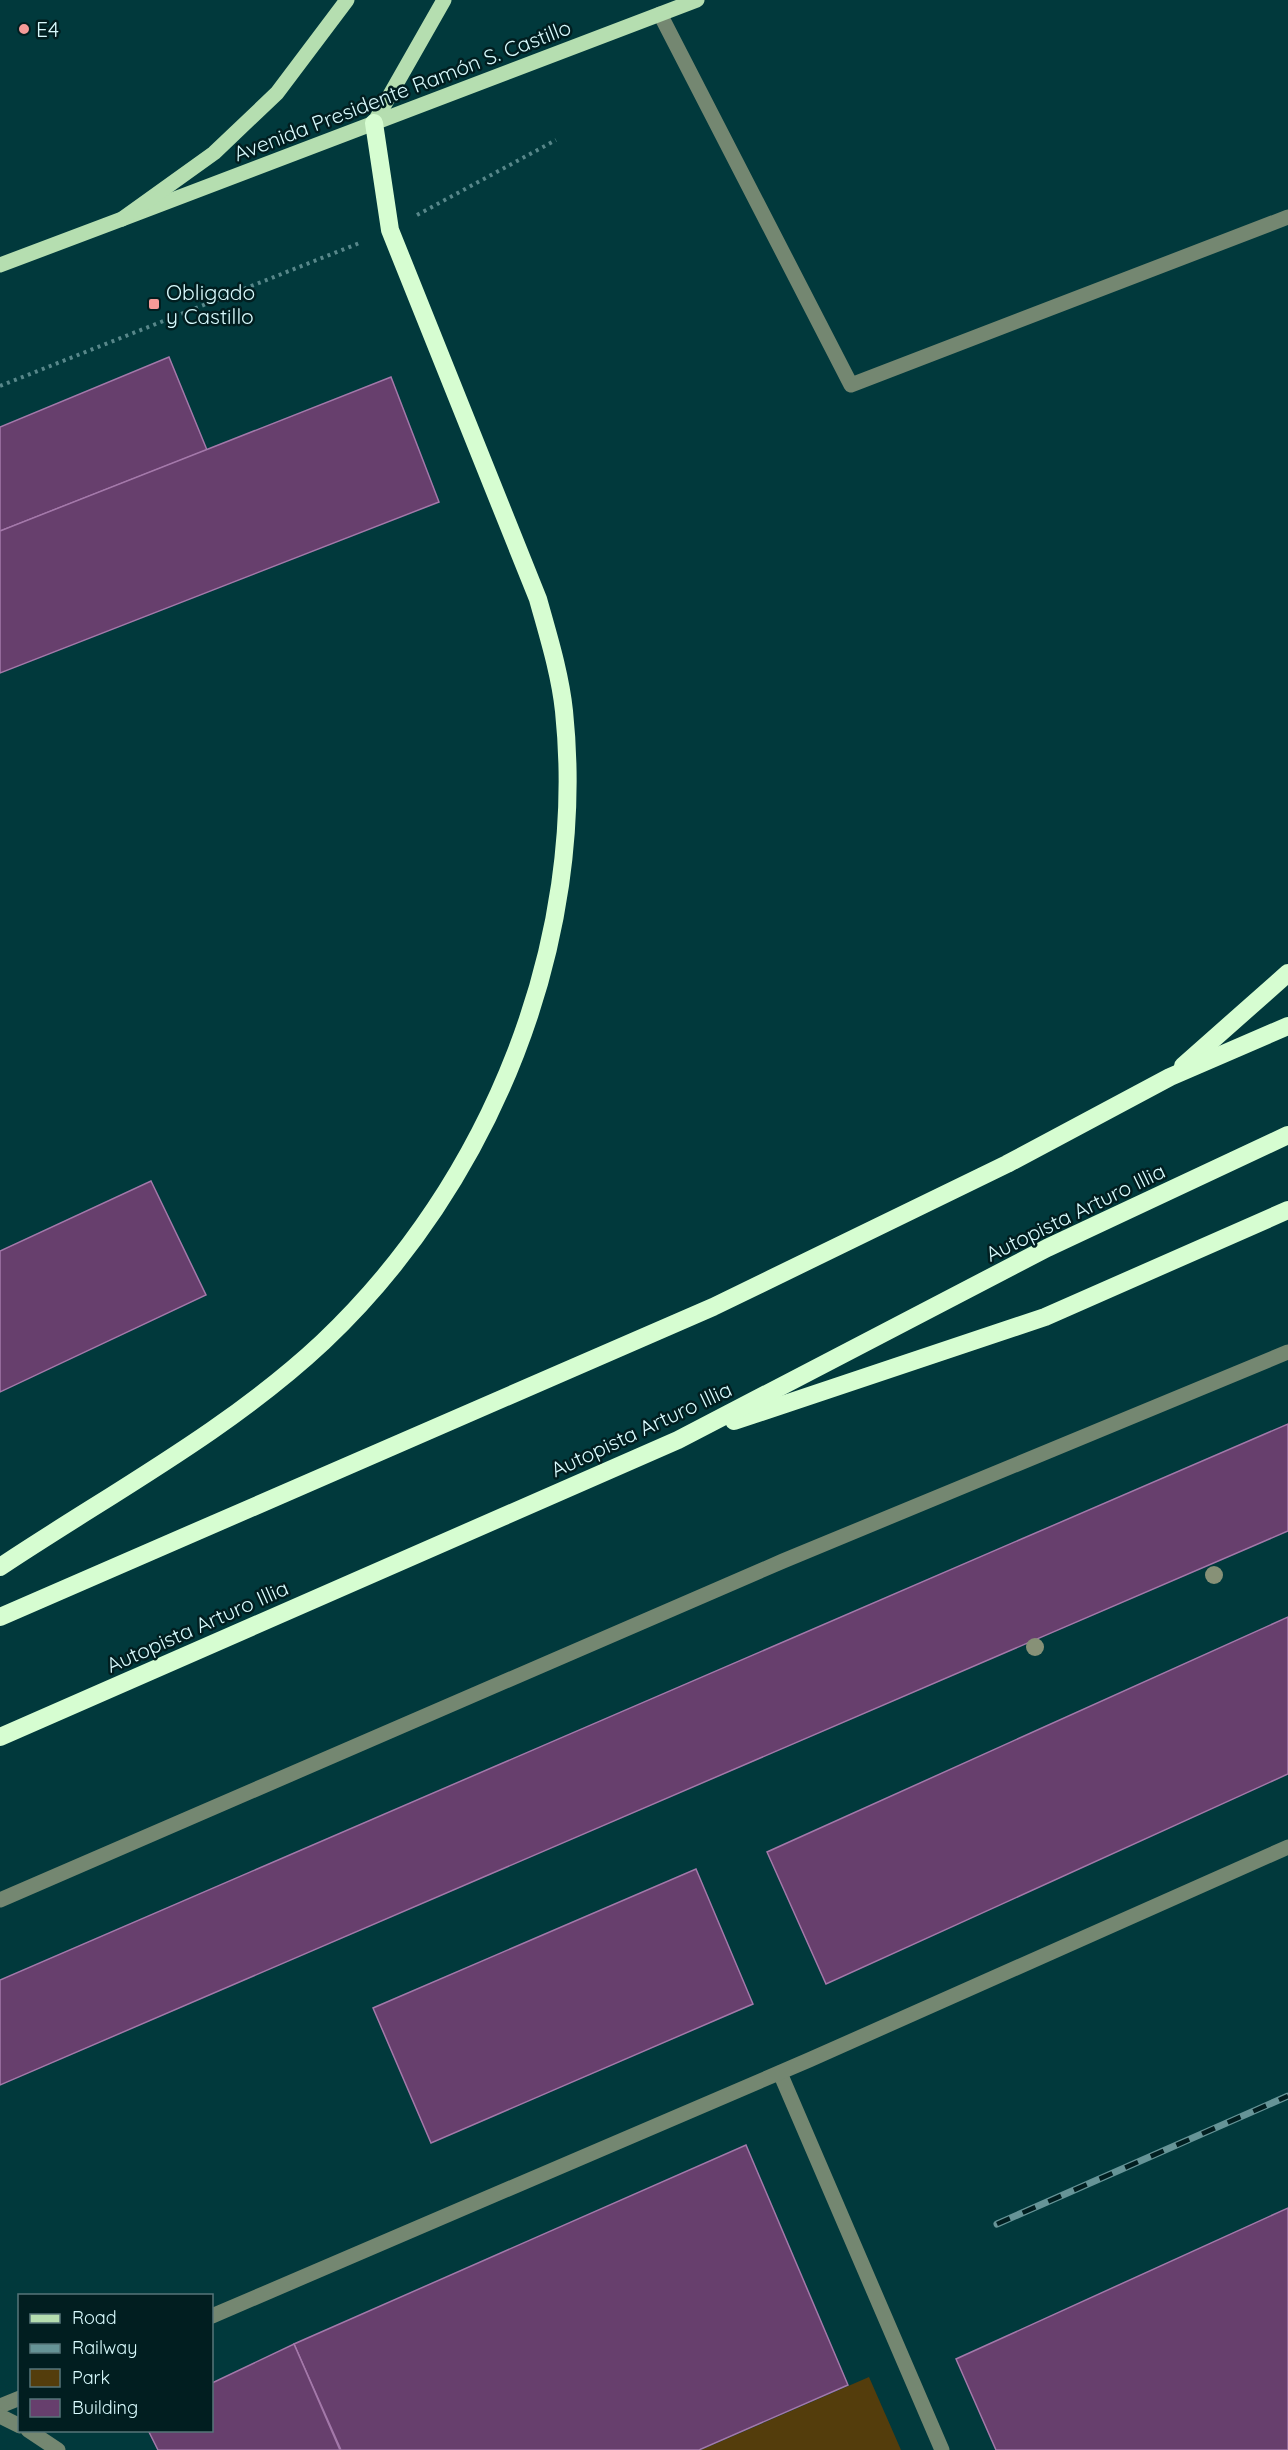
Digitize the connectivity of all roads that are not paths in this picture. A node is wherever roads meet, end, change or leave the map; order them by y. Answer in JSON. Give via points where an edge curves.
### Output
{"nodes":[{"id":1,"x":347,"y":0,"type":"edge"},
{"id":2,"x":444,"y":0,"type":"edge"},
{"id":3,"x":697,"y":0,"type":"edge"},
{"id":4,"x":660,"y":14,"type":"junction"},
{"id":5,"x":374,"y":123,"type":"junction"},
{"id":6,"x":1288,"y":217,"type":"edge"},
{"id":7,"x":122,"y":219,"type":"junction"},
{"id":8,"x":0,"y":265,"type":"edge"},
{"id":9,"x":1288,"y":973,"type":"edge"},
{"id":10,"x":1288,"y":1026,"type":"edge"},
{"id":11,"x":1170,"y":1077,"type":"junction"},
{"id":12,"x":1288,"y":1136,"type":"edge"},
{"id":13,"x":1288,"y":1210,"type":"edge"},
{"id":14,"x":1288,"y":1352,"type":"edge"},
{"id":15,"x":678,"y":1440,"type":"junction"},
{"id":16,"x":0,"y":1568,"type":"edge"},
{"id":17,"x":0,"y":1617,"type":"edge"},
{"id":18,"x":0,"y":1737,"type":"edge"},
{"id":19,"x":1288,"y":1847,"type":"edge"},
{"id":20,"x":0,"y":1900,"type":"edge"},
{"id":21,"x":780,"y":2073,"type":"junction"},
{"id":22,"x":213,"y":2316,"type":"edge"},
{"id":23,"x":18,"y":2399,"type":"edge"},
{"id":24,"x":0,"y":2406,"type":"edge"},
{"id":25,"x":0,"y":2416,"type":"edge"},
{"id":26,"x":18,"y":2425,"type":"edge"},
{"id":27,"x":31,"y":2432,"type":"edge"},
{"id":28,"x":58,"y":2450,"type":"edge"},
{"id":29,"x":942,"y":2450,"type":"edge"}],
"edges":[{"from":1,"to":7,"type":"main road","via":[[277,93],[214,153]]},
{"from":2,"to":5,"type":"main road"},
{"from":3,"to":4,"type":"main road","name":"Avenida Presidente Ramón S. Castillo"},
{"from":4,"to":5,"type":"main road","name":"Avenida Presidente Ramón S. Castillo"},
{"from":4,"to":6,"type":"street","via":[[851,386]]},
{"from":5,"to":7,"type":"main road","name":"Avenida Presidente Ramón S. Castillo"},
{"from":5,"to":16,"type":"highway","via":[[390,230],[538,599],[564,709],[566,805],[555,911],[536,993],[503,1085],[474,1144],[424,1226],[363,1302],[271,1386],[193,1442]]},
{"from":7,"to":8,"type":"main road"},
{"from":9,"to":11,"type":"highway"},
{"from":10,"to":11,"type":"highway"},
{"from":11,"to":17,"type":"highway","via":[[1007,1164],[713,1307]]},
{"from":12,"to":15,"type":"highway","name":"Autopista Arturo Illia","via":[[1047,1248]]},
{"from":13,"to":15,"type":"highway","via":[[1045,1317]]},
{"from":14,"to":20,"type":"street","via":[[783,1561]]},
{"from":15,"to":18,"type":"highway","name":"Autopista Arturo Illia"},
{"from":19,"to":21,"type":"street"},
{"from":21,"to":22,"type":"street"},
{"from":21,"to":29,"type":"street"},
{"from":23,"to":24,"type":"street"},
{"from":25,"to":26,"type":"street"},
{"from":27,"to":28,"type":"street"}]}
